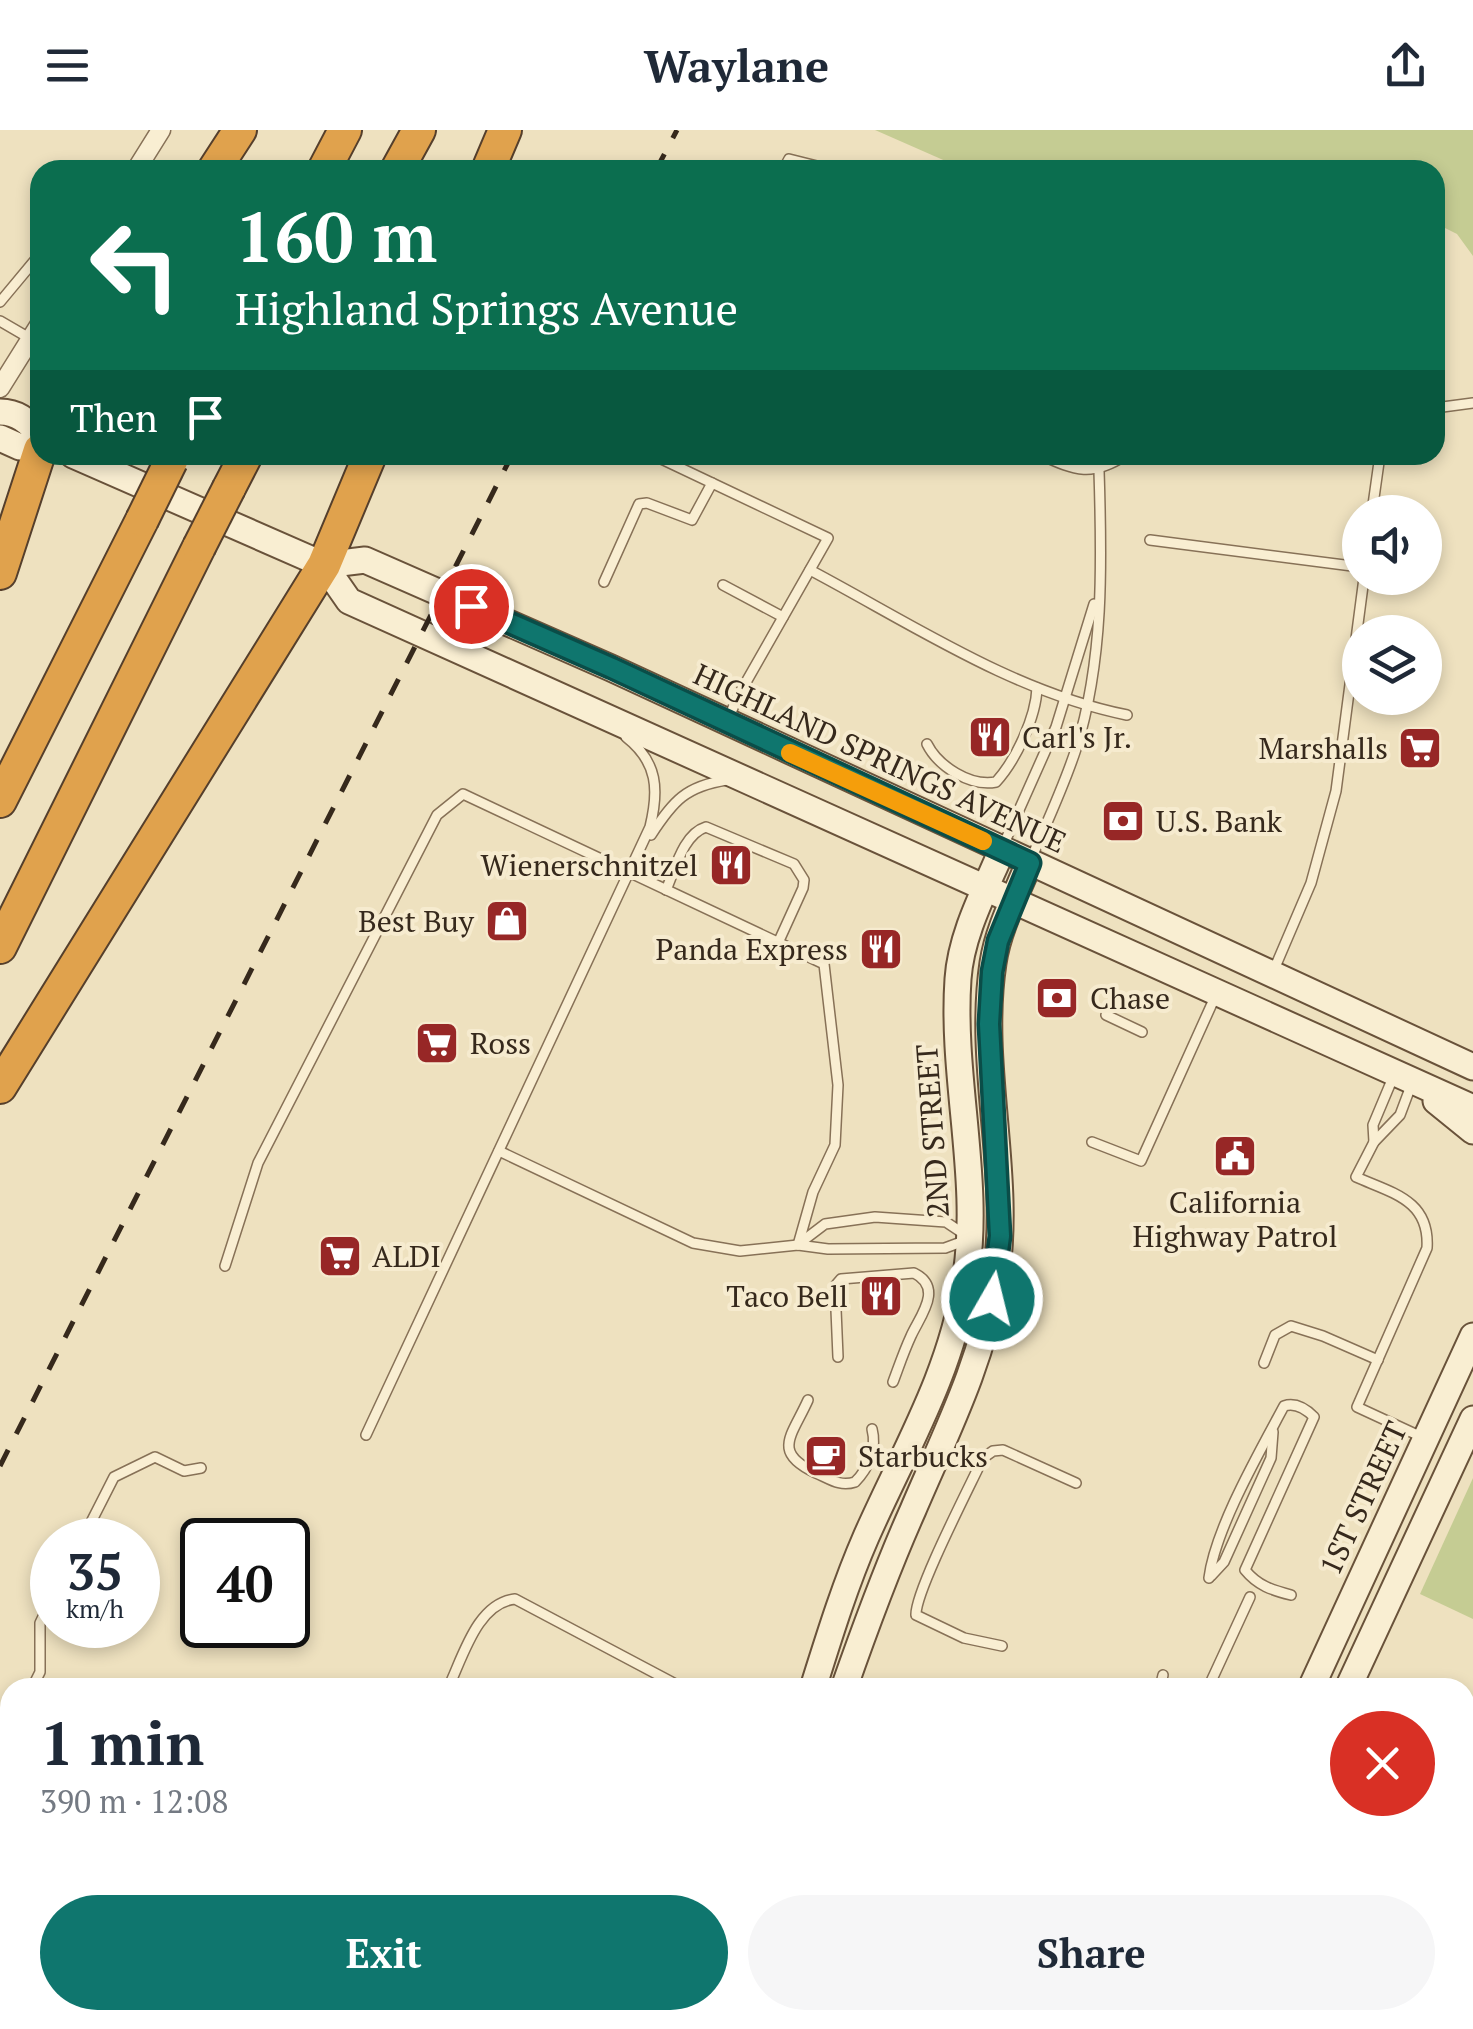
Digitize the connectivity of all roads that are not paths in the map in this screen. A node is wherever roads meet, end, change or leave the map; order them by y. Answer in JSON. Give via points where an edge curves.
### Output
{"nodes":[{"id":1,"x":162,"y":130,"type":"edge"},
{"id":2,"x":240,"y":130,"type":"edge"},
{"id":3,"x":346,"y":130,"type":"edge"},
{"id":4,"x":418,"y":130,"type":"edge"},
{"id":5,"x":504,"y":130,"type":"edge"},
{"id":6,"x":142,"y":160,"type":"edge"},
{"id":7,"x":220,"y":160,"type":"edge"},
{"id":8,"x":330,"y":160,"type":"edge"},
{"id":9,"x":402,"y":160,"type":"edge"},
{"id":10,"x":492,"y":160,"type":"edge"},
{"id":11,"x":30,"y":266,"type":"edge"},
{"id":12,"x":0,"y":302,"type":"edge"},
{"id":13,"x":0,"y":321,"type":"edge"},
{"id":14,"x":30,"y":330,"type":"edge"},
{"id":15,"x":30,"y":340,"type":"edge"},
{"id":16,"x":0,"y":388,"type":"edge"},
{"id":17,"x":1473,"y":403,"type":"edge"},
{"id":18,"x":1445,"y":407,"type":"edge"},
{"id":19,"x":0,"y":412,"type":"edge"},
{"id":20,"x":30,"y":422,"type":"edge"},
{"id":21,"x":0,"y":438,"type":"edge"},
{"id":22,"x":30,"y":445,"type":"edge"},
{"id":23,"x":33,"y":465,"type":"edge"},
{"id":24,"x":96,"y":465,"type":"edge"},
{"id":25,"x":169,"y":465,"type":"edge"},
{"id":26,"x":241,"y":465,"type":"edge"},
{"id":27,"x":366,"y":465,"type":"edge"},
{"id":28,"x":673,"y":465,"type":"edge"},
{"id":29,"x":1062,"y":465,"type":"edge"},
{"id":30,"x":1109,"y":465,"type":"edge"},
{"id":31,"x":1379,"y":465,"type":"edge"},
{"id":32,"x":1099,"y":471,"type":"junction"},
{"id":33,"x":712,"y":483,"type":"junction"},
{"id":34,"x":1374,"y":495,"type":"edge"},
{"id":35,"x":1150,"y":540,"type":"dead end"},
{"id":36,"x":1342,"y":564,"type":"edge"},
{"id":37,"x":324,"y":565,"type":"junction"},
{"id":38,"x":810,"y":570,"type":"junction"},
{"id":39,"x":0,"y":572,"type":"edge"},
{"id":40,"x":604,"y":582,"type":"dead end"},
{"id":41,"x":723,"y":585,"type":"dead end"},
{"id":42,"x":1098,"y":592,"type":"junction"},
{"id":43,"x":1362,"y":595,"type":"edge"},
{"id":44,"x":783,"y":617,"type":"junction"},
{"id":45,"x":1037,"y":688,"type":"junction"},
{"id":46,"x":1065,"y":700,"type":"junction"},
{"id":47,"x":1086,"y":707,"type":"junction"},
{"id":48,"x":596,"y":713,"type":"junction"},
{"id":49,"x":1127,"y":715,"type":"dead end"},
{"id":50,"x":727,"y":724,"type":"junction"},
{"id":51,"x":927,"y":744,"type":"dead end"},
{"id":52,"x":772,"y":793,"type":"junction"},
{"id":53,"x":0,"y":801,"type":"edge"},
{"id":54,"x":641,"y":850,"type":"junction"},
{"id":55,"x":1002,"y":850,"type":"junction"},
{"id":56,"x":1030,"y":863,"type":"junction"},
{"id":57,"x":631,"y":872,"type":"junction"},
{"id":58,"x":666,"y":890,"type":"junction"},
{"id":59,"x":986,"y":890,"type":"junction"},
{"id":60,"x":1014,"y":902,"type":"junction"},
{"id":61,"x":778,"y":943,"type":"junction"},
{"id":62,"x":0,"y":947,"type":"edge"},
{"id":63,"x":1273,"y":973,"type":"junction"},
{"id":64,"x":1216,"y":994,"type":"junction"},
{"id":65,"x":1106,"y":1015,"type":"dead end"},
{"id":66,"x":1142,"y":1032,"type":"dead end"},
{"id":67,"x":1404,"y":1033,"type":"junction"},
{"id":68,"x":1473,"y":1052,"type":"edge"},
{"id":69,"x":1473,"y":1067,"type":"edge"},
{"id":70,"x":1404,"y":1078,"type":"junction"},
{"id":71,"x":0,"y":1088,"type":"edge"},
{"id":72,"x":1473,"y":1108,"type":"edge"},
{"id":73,"x":1473,"y":1131,"type":"edge"},
{"id":74,"x":1092,"y":1142,"type":"dead end"},
{"id":75,"x":1374,"y":1142,"type":"junction"},
{"id":76,"x":499,"y":1151,"type":"junction"},
{"id":77,"x":971,"y":1238,"type":"junction"},
{"id":78,"x":798,"y":1245,"type":"junction"},
{"id":79,"x":226,"y":1266,"type":"dead end"},
{"id":80,"x":1473,"y":1336,"type":"edge"},
{"id":81,"x":838,"y":1356,"type":"dead end"},
{"id":82,"x":1378,"y":1360,"type":"junction"},
{"id":83,"x":1264,"y":1364,"type":"dead end"},
{"id":84,"x":893,"y":1382,"type":"dead end"},
{"id":85,"x":808,"y":1400,"type":"dead end"},
{"id":86,"x":1473,"y":1419,"type":"edge"},
{"id":87,"x":872,"y":1429,"type":"dead end"},
{"id":88,"x":366,"y":1436,"type":"dead end"},
{"id":89,"x":1426,"y":1439,"type":"junction"},
{"id":90,"x":201,"y":1468,"type":"dead end"},
{"id":91,"x":897,"y":1471,"type":"junction"},
{"id":92,"x":1076,"y":1484,"type":"dead end"},
{"id":93,"x":93,"y":1518,"type":"edge"},
{"id":94,"x":1209,"y":1578,"type":"dead end"},
{"id":95,"x":1291,"y":1595,"type":"dead end"},
{"id":96,"x":1250,"y":1597,"type":"dead end"},
{"id":97,"x":866,"y":1624,"type":"junction"},
{"id":98,"x":1002,"y":1646,"type":"dead end"},
{"id":99,"x":40,"y":1648,"type":"edge"},
{"id":100,"x":37,"y":1678,"type":"edge"},
{"id":101,"x":453,"y":1678,"type":"edge"},
{"id":102,"x":664,"y":1678,"type":"edge"},
{"id":103,"x":816,"y":1678,"type":"edge"},
{"id":104,"x":847,"y":1678,"type":"edge"},
{"id":105,"x":1213,"y":1678,"type":"edge"},
{"id":106,"x":1316,"y":1678,"type":"edge"},
{"id":107,"x":1353,"y":1678,"type":"edge"}],
"edges":[{"from":1,"to":6,"type":"street"},
{"from":2,"to":7,"type":"highway"},
{"from":3,"to":8,"type":"highway"},
{"from":4,"to":9,"type":"highway"},
{"from":5,"to":10,"type":"highway"},
{"from":11,"to":12,"type":"lane"},
{"from":13,"to":14,"type":"lane"},
{"from":15,"to":16,"type":"street"},
{"from":17,"to":18,"type":"lane"},
{"from":19,"to":20,"type":"main road"},
{"from":21,"to":22,"type":"main road"},
{"from":23,"to":39,"type":"highway"},
{"from":24,"to":37,"type":"main road","name":"HIGHLAND SPRINGS AVENUE"},
{"from":25,"to":53,"type":"highway","bridge":true},
{"from":26,"to":62,"type":"highway","bridge":true},
{"from":27,"to":37,"type":"highway"},
{"from":28,"to":33,"type":"lane"},
{"from":29,"to":32,"type":"lane"},
{"from":30,"to":32,"type":"lane"},
{"from":31,"to":34,"type":"lane"},
{"from":32,"to":42,"type":"lane"},
{"from":33,"to":38,"type":"lane","via":[[828,538]]},
{"from":33,"to":40,"type":"lane","via":[[692,520],[639,504]]},
{"from":35,"to":36,"type":"lane"},
{"from":37,"to":48,"type":"main road","name":"HIGHLAND SPRINGS AVENUE","via":[[349,601]]},
{"from":37,"to":50,"type":"main road","name":"HIGHLAND SPRINGS AVENUE","via":[[365,560]]},
{"from":37,"to":71,"type":"highway"},
{"from":38,"to":44,"type":"lane"},
{"from":38,"to":45,"type":"lane"},
{"from":41,"to":44,"type":"lane"},
{"from":42,"to":46,"type":"lane"},
{"from":42,"to":47,"type":"lane"},
{"from":43,"to":63,"type":"lane","via":[[1336,791],[1311,883]]},
{"from":44,"to":50,"type":"lane"},
{"from":45,"to":46,"type":"lane"},
{"from":45,"to":51,"type":"lane","via":[[1036,704],[996,782],[948,769]]},
{"from":46,"to":47,"type":"lane"},
{"from":46,"to":55,"type":"lane"},
{"from":47,"to":49,"type":"lane"},
{"from":47,"to":56,"type":"lane","via":[[1076,750]]},
{"from":48,"to":52,"type":"main road","name":"HIGHLAND SPRINGS AVENUE"},
{"from":48,"to":54,"type":"lane","via":[[638,746],[656,775],[657,800]]},
{"from":50,"to":55,"type":"main road","name":"HIGHLAND SPRINGS AVENUE"},
{"from":52,"to":54,"type":"lane","via":[[726,780],[697,786],[675,800]]},
{"from":52,"to":59,"type":"main road","name":"HIGHLAND SPRINGS AVENUE"},
{"from":54,"to":57,"type":"lane"},
{"from":55,"to":56,"type":"main road","name":"HIGHLAND SPRINGS AVENUE"},
{"from":55,"to":59,"type":"main road","name":"2ND STREET"},
{"from":56,"to":60,"type":"main road","name":"2ND STREET"},
{"from":56,"to":63,"type":"main road","name":"HIGHLAND SPRINGS AVENUE"},
{"from":57,"to":58,"type":"lane"},
{"from":57,"to":76,"type":"lane"},
{"from":57,"to":79,"type":"lane","via":[[464,794],[437,815],[258,1164]]},
{"from":58,"to":61,"type":"lane"},
{"from":58,"to":61,"type":"lane","via":[[689,839],[706,827],[794,864],[803,888]]},
{"from":59,"to":60,"type":"main road","name":"HIGHLAND SPRINGS AVENUE"},
{"from":59,"to":77,"type":"main road","name":"2ND STREET","via":[[958,977]]},
{"from":60,"to":64,"type":"main road","name":"HIGHLAND SPRINGS AVENUE"},
{"from":60,"to":97,"type":"main road","name":"2ND STREET","via":[[993,958],[989,1000],[1000,1236],[988,1320]]},
{"from":61,"to":78,"type":"lane","via":[[824,964],[838,1084],[835,1146]]},
{"from":63,"to":67,"type":"main road","name":"HIGHLAND SPRINGS AVENUE"},
{"from":64,"to":70,"type":"main road","name":"HIGHLAND SPRINGS AVENUE"},
{"from":64,"to":74,"type":"lane","via":[[1141,1161]]},
{"from":65,"to":66,"type":"lane"},
{"from":67,"to":68,"type":"main road"},
{"from":67,"to":69,"type":"main road"},
{"from":70,"to":72,"type":"main road","name":"HIGHLAND SPRINGS AVENUE"},
{"from":70,"to":73,"type":"main road"},
{"from":70,"to":75,"type":"lane","via":[[1373,1125]]},
{"from":70,"to":75,"type":"lane","via":[[1400,1115]]},
{"from":75,"to":82,"type":"lane","via":[[1356,1177],[1407,1200],[1428,1235]]},
{"from":76,"to":78,"type":"lane","via":[[694,1242],[740,1252]]},
{"from":76,"to":88,"type":"lane"},
{"from":77,"to":78,"type":"lane","via":[[945,1248]]},
{"from":77,"to":78,"type":"lane","via":[[946,1222],[875,1217],[824,1224]]},
{"from":77,"to":91,"type":"main road","name":"2ND STREET","via":[[950,1348]]},
{"from":80,"to":89,"type":"main road","name":"1ST STREET"},
{"from":81,"to":84,"type":"lane","via":[[835,1286],[841,1279],[914,1273],[928,1289],[926,1308]]},
{"from":82,"to":83,"type":"lane","via":[[1291,1326],[1274,1335]]},
{"from":82,"to":89,"type":"lane","via":[[1357,1407]]},
{"from":85,"to":87,"type":"lane","via":[[789,1455],[825,1478],[840,1484],[858,1480],[874,1447]]},
{"from":86,"to":107,"type":"main road"},
{"from":89,"to":106,"type":"main road","name":"1ST STREET"},
{"from":90,"to":93,"type":"lane","via":[[184,1472],[155,1457],[114,1476]]},
{"from":91,"to":97,"type":"main road","via":[[884,1528],[850,1615]]},
{"from":91,"to":103,"type":"main road","name":"2ND STREET","via":[[864,1540]]},
{"from":92,"to":98,"type":"lane","via":[[992,1450],[916,1606],[916,1615],[964,1638]]},
{"from":94,"to":95,"type":"lane","via":[[1212,1557],[1273,1427],[1292,1404],[1314,1417],[1245,1570],[1268,1589]]},
{"from":96,"to":105,"type":"lane"},
{"from":97,"to":104,"type":"main road","name":"2ND STREET"},
{"from":99,"to":100,"type":"lane"},
{"from":101,"to":102,"type":"lane","via":[[487,1612],[515,1599]]}]}
